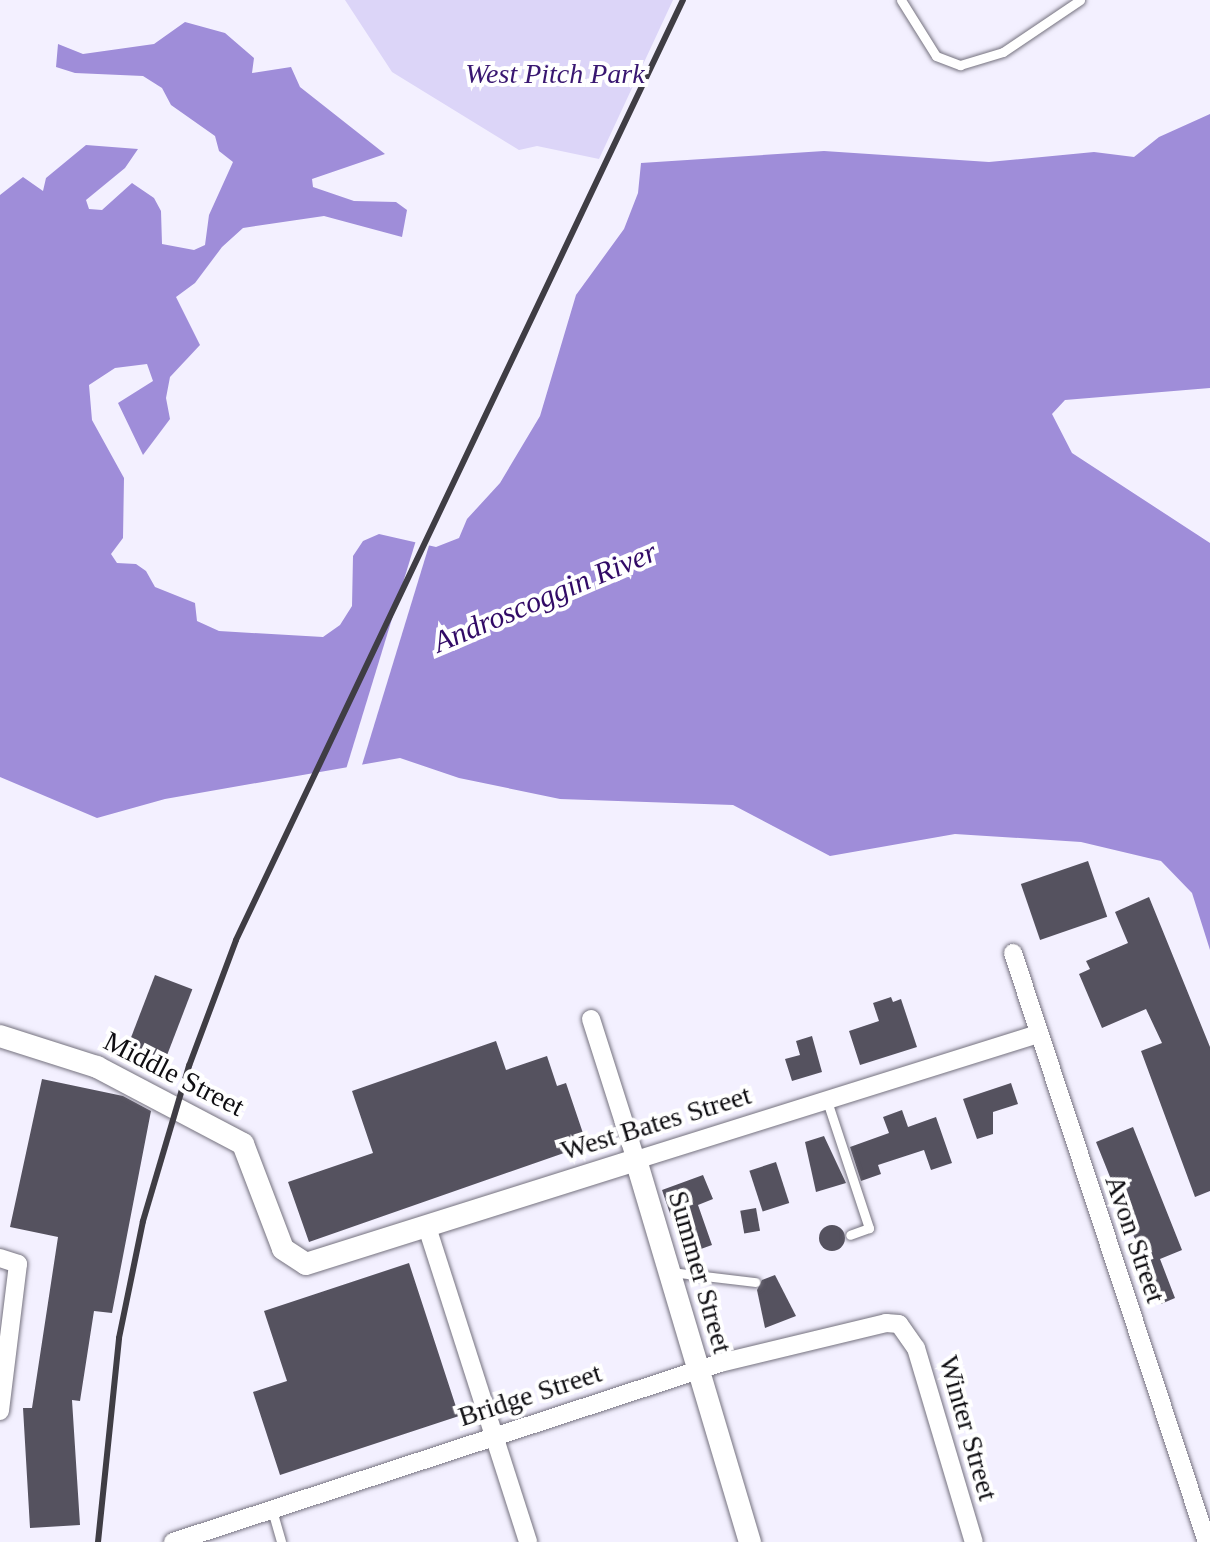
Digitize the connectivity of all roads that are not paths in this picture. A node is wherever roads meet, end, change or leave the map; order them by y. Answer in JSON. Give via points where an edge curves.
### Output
{"nodes":[{"id":1,"x":901,"y":0,"type":"edge"},
{"id":2,"x":1080,"y":0,"type":"edge"},
{"id":3,"x":1013,"y":953,"type":"dead end"},
{"id":4,"x":591,"y":1019,"type":"dead end"},
{"id":5,"x":1037,"y":1034,"type":"junction"},
{"id":6,"x":0,"y":1036,"type":"edge"},
{"id":7,"x":827,"y":1101,"type":"junction"},
{"id":8,"x":636,"y":1160,"type":"junction"},
{"id":9,"x":427,"y":1227,"type":"junction"},
{"id":10,"x":850,"y":1235,"type":"dead end"},
{"id":11,"x":293,"y":1260,"type":"joint"},
{"id":12,"x":9,"y":1261,"type":"edge"},
{"id":13,"x":671,"y":1272,"type":"junction"},
{"id":14,"x":755,"y":1282,"type":"dead end"},
{"id":15,"x":905,"y":1331,"type":"joint"},
{"id":16,"x":698,"y":1370,"type":"junction"},
{"id":17,"x":0,"y":1411,"type":"edge"},
{"id":18,"x":493,"y":1437,"type":"junction"},
{"id":19,"x":272,"y":1510,"type":"junction"},
{"id":20,"x":173,"y":1542,"type":"edge"},
{"id":21,"x":281,"y":1542,"type":"edge"},
{"id":22,"x":528,"y":1542,"type":"edge"},
{"id":23,"x":750,"y":1542,"type":"edge"},
{"id":24,"x":974,"y":1542,"type":"edge"},
{"id":25,"x":1207,"y":1542,"type":"edge"}],
"edges":[{"from":1,"to":2,"type":"lane","via":[[936,56],[960,65],[1003,52]]},
{"from":3,"to":5,"type":"street","name":"Avon Street"},
{"from":4,"to":8,"type":"street","name":"Summer Street"},
{"from":5,"to":7,"type":"street","name":"West Bates Street"},
{"from":5,"to":25,"type":"street","name":"Avon Street"},
{"from":6,"to":11,"type":"street","name":"Middle Street","via":[[97,1067],[243,1144],[283,1249]]},
{"from":7,"to":8,"type":"street","name":"West Bates Street"},
{"from":7,"to":10,"type":"lane","via":[[869,1228]]},
{"from":8,"to":9,"type":"street","name":"West Bates Street"},
{"from":8,"to":13,"type":"street","name":"Summer Street"},
{"from":9,"to":11,"type":"street","name":"West Bates Street","via":[[322,1261]]},
{"from":9,"to":18,"type":"street"},
{"from":12,"to":17,"type":"street"},
{"from":13,"to":14,"type":"lane"},
{"from":13,"to":16,"type":"street","name":"Summer Street"},
{"from":15,"to":16,"type":"street","name":"Bridge Street","via":[[899,1324],[886,1323]]},
{"from":15,"to":24,"type":"street","name":"Winter Street","via":[[923,1369]]},
{"from":16,"to":18,"type":"street","name":"Bridge Street"},
{"from":16,"to":23,"type":"street","name":"Summer Street"},
{"from":18,"to":19,"type":"street","name":"Bridge Street"},
{"from":18,"to":22,"type":"street"},
{"from":19,"to":20,"type":"street","name":"Bridge Street"},
{"from":19,"to":21,"type":"lane"}]}
